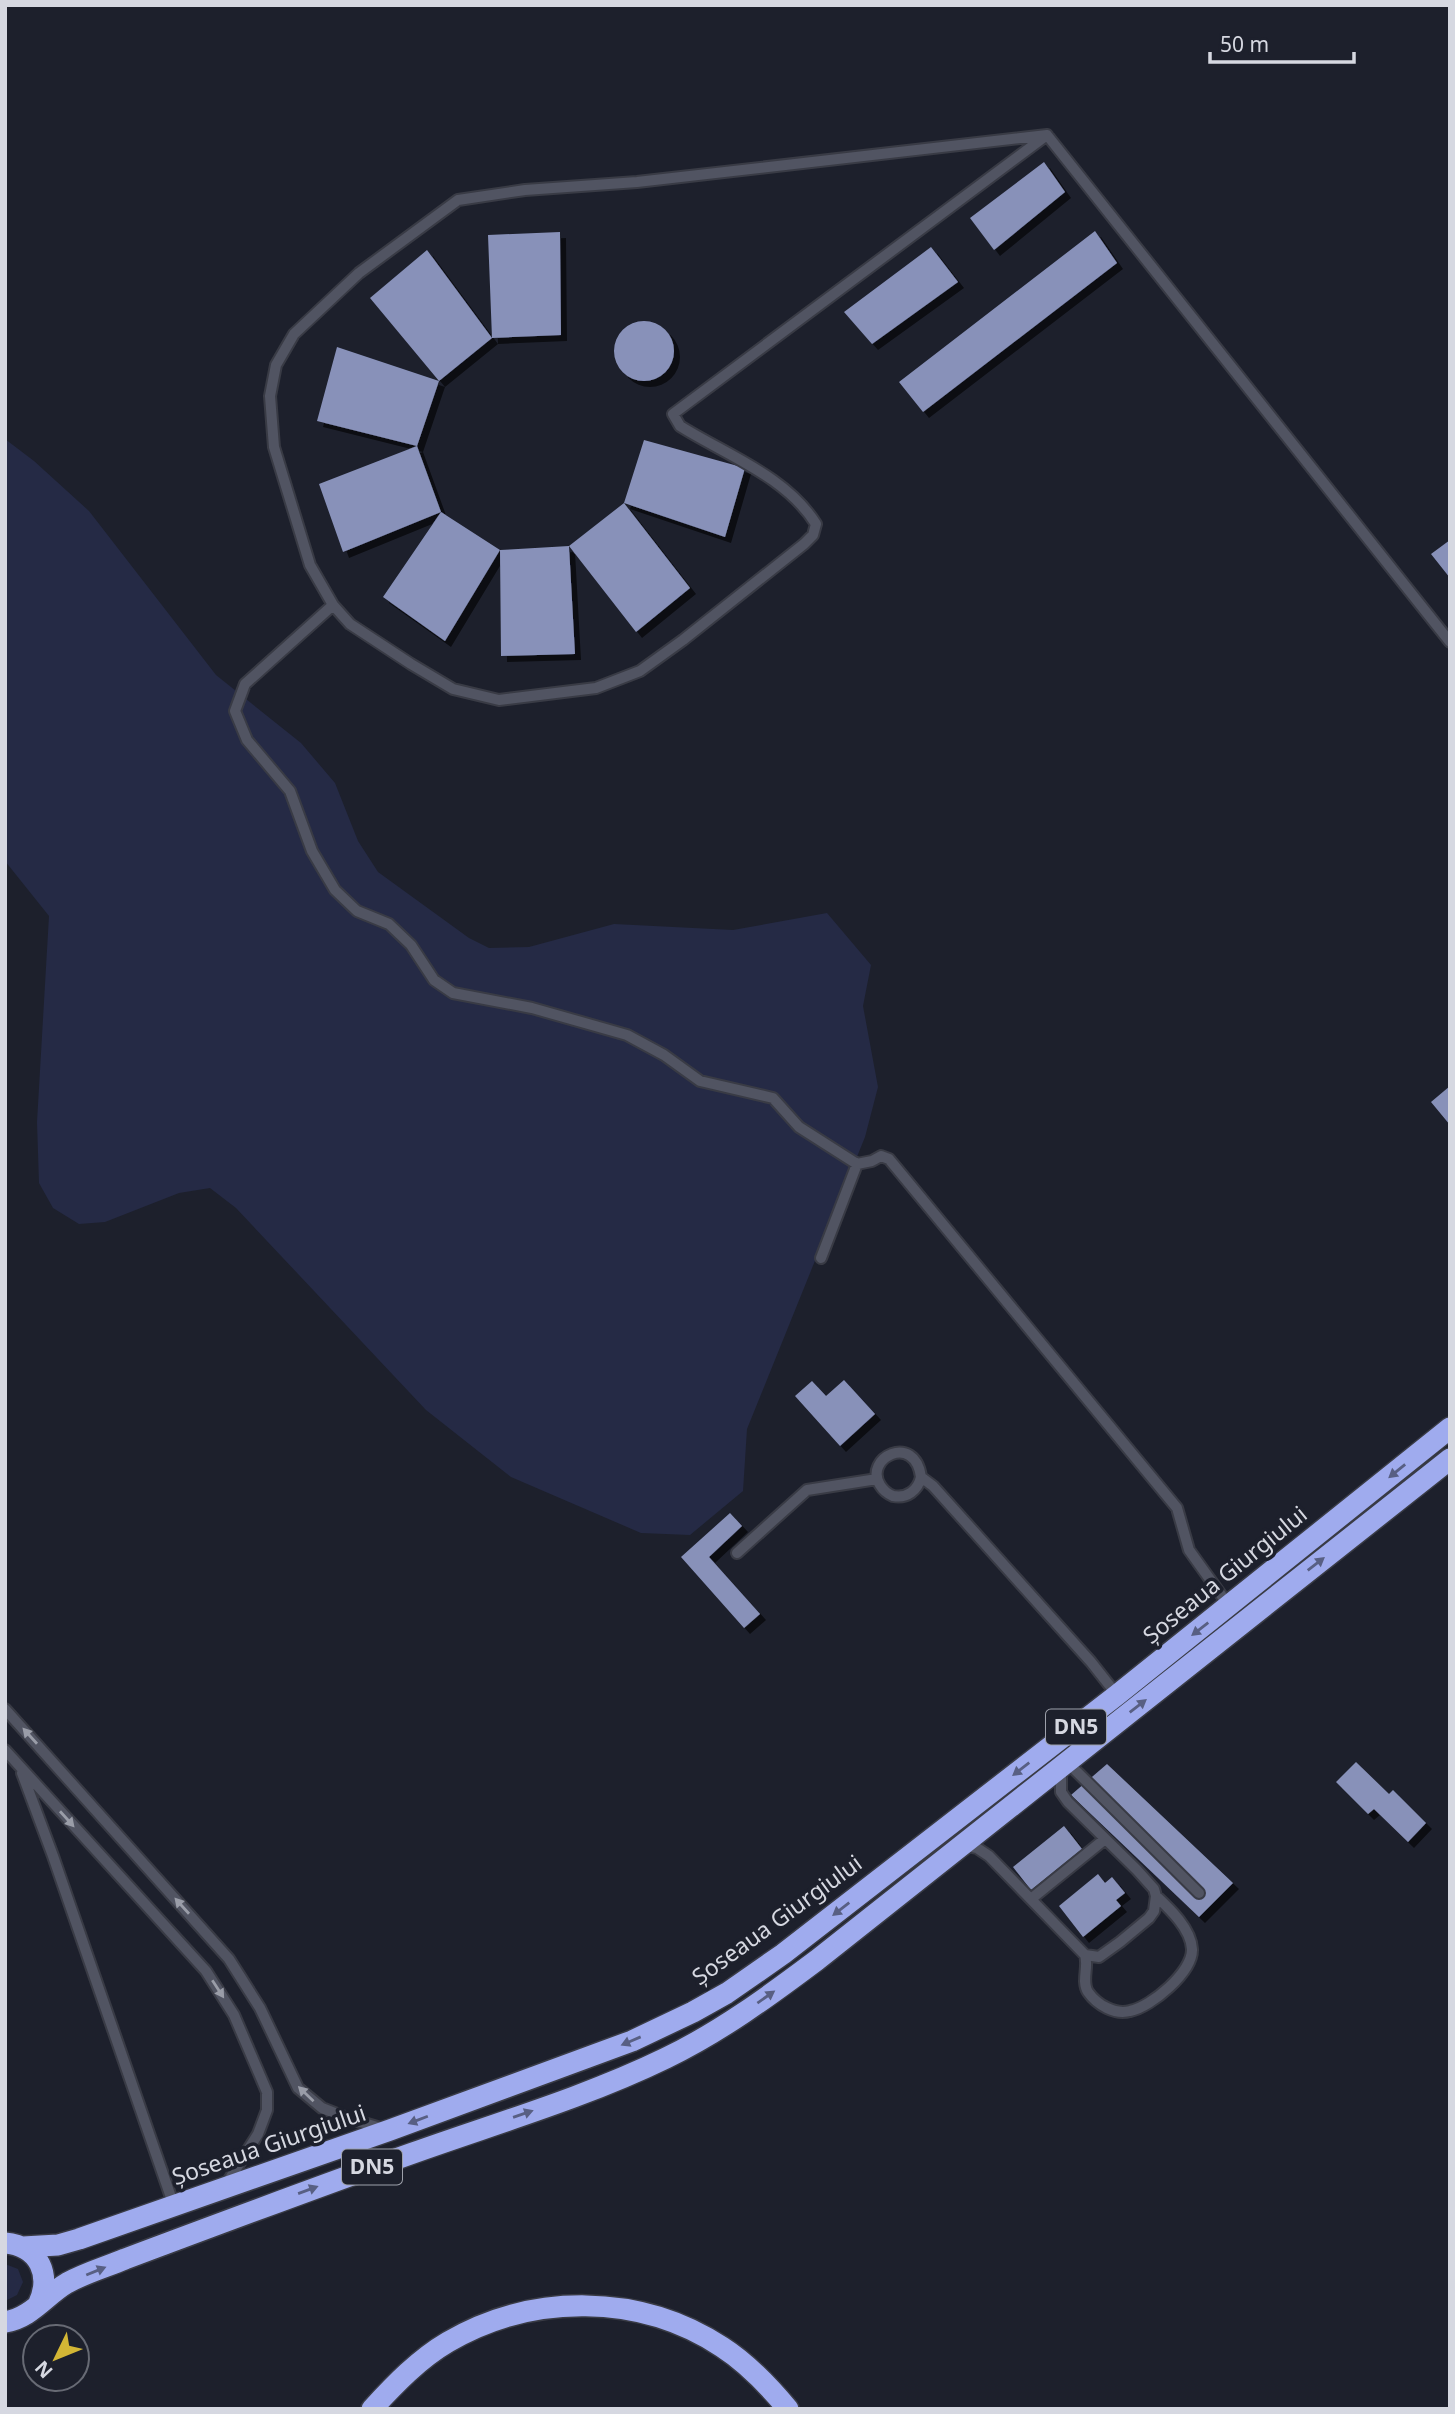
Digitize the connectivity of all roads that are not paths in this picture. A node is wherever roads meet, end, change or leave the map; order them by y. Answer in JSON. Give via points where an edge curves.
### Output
{"nodes":[{"id":1,"x":1047,"y":135,"type":"junction"},
{"id":2,"x":333,"y":606,"type":"junction"},
{"id":3,"x":1450,"y":642,"type":"edge"},
{"id":4,"x":857,"y":1164,"type":"junction"},
{"id":5,"x":821,"y":1258,"type":"dead end"},
{"id":6,"x":1450,"y":1428,"type":"edge"},
{"id":7,"x":1450,"y":1459,"type":"edge"},
{"id":8,"x":921,"y":1477,"type":"junction"},
{"id":9,"x":877,"y":1479,"type":"junction"},
{"id":10,"x":737,"y":1553,"type":"dead end"},
{"id":11,"x":1229,"y":1606,"type":"junction"},
{"id":12,"x":1117,"y":1695,"type":"junction"},
{"id":13,"x":5,"y":1709,"type":"edge"},
{"id":14,"x":5,"y":1750,"type":"edge"},
{"id":15,"x":1064,"y":1764,"type":"junction"},
{"id":16,"x":19,"y":1765,"type":"junction"},
{"id":17,"x":1105,"y":1839,"type":"junction"},
{"id":18,"x":962,"y":1844,"type":"junction"},
{"id":19,"x":1199,"y":1892,"type":"dead end"},
{"id":20,"x":1156,"y":1896,"type":"junction"},
{"id":21,"x":1031,"y":1899,"type":"junction"},
{"id":22,"x":1085,"y":1955,"type":"junction"},
{"id":23,"x":390,"y":2130,"type":"junction"},
{"id":24,"x":223,"y":2189,"type":"junction"},
{"id":25,"x":174,"y":2206,"type":"junction"},
{"id":26,"x":14,"y":2245,"type":"edge"},
{"id":27,"x":38,"y":2305,"type":"junction"},
{"id":28,"x":5,"y":2322,"type":"edge"},
{"id":29,"x":372,"y":2409,"type":"edge"},
{"id":30,"x":788,"y":2409,"type":"edge"}],
"edges":[{"from":1,"to":2,"type":"lane","via":[[458,200],[359,272],[294,334],[276,365],[270,396],[274,447],[310,565]]},
{"from":1,"to":2,"type":"lane","via":[[673,414],[680,426],[755,468],[806,508],[816,524],[804,544],[640,671],[596,688],[499,701],[453,690],[350,624]]},
{"from":1,"to":3,"type":"lane"},
{"from":2,"to":4,"type":"lane","via":[[245,684],[235,711],[247,740],[290,791],[312,851],[335,890],[357,911],[389,924],[411,945],[435,980],[453,993],[532,1008],[627,1035],[700,1081],[773,1098],[799,1127]]},
{"from":4,"to":5,"type":"lane"},
{"from":4,"to":11,"type":"lane","via":[[881,1156],[910,1182],[1177,1508],[1189,1550]]},
{"from":6,"to":11,"type":"highway","name":"Șoseaua Giurgiului","number":"DN5","one_way":true},
{"from":15,"to":7,"type":"highway","name":"Șoseaua Giurgiului","number":"DN5","one_way":true},
{"from":8,"to":9,"type":"lane","via":[[917,1488],[904,1496],[886,1493]]},
{"from":8,"to":9,"type":"lane","via":[[915,1459],[897,1452],[879,1464]]},
{"from":8,"to":12,"type":"lane"},
{"from":9,"to":10,"type":"lane","via":[[807,1490]]},
{"from":11,"to":12,"type":"highway","name":"Șoseaua Giurgiului","number":"DN5","one_way":true},
{"from":12,"to":23,"type":"highway","name":"Șoseaua Giurgiului","number":"DN5","one_way":true,"via":[[727,1993],[632,2041]]},
{"from":23,"to":13,"type":"lane","one_way":true,"via":[[322,2108],[298,2088],[260,2008],[229,1959]]},
{"from":14,"to":16,"type":"lane"},
{"from":15,"to":17,"type":"lane","via":[[1061,1792]]},
{"from":15,"to":18,"type":"highway","name":"Șoseaua Giurgiului","number":"DN5"},
{"from":15,"to":19,"type":"lane"},
{"from":16,"to":24,"type":"lane","one_way":true,"via":[[206,1971],[234,2015],[267,2092],[267,2110],[247,2156]]},
{"from":16,"to":25,"type":"lane"},
{"from":17,"to":20,"type":"lane"},
{"from":17,"to":21,"type":"lane"},
{"from":18,"to":21,"type":"lane","via":[[989,1856]]},
{"from":27,"to":18,"type":"highway","name":"Șoseaua Giurgiului","number":"DN5","one_way":true,"via":[[50,2293],[92,2272],[607,2084],[666,2058],[775,1991]]},
{"from":20,"to":22,"type":"lane","via":[[1149,1918],[1121,1942],[1099,1956]]},
{"from":20,"to":22,"type":"lane","via":[[1172,1910],[1192,1948],[1190,1962],[1173,1983],[1147,2003],[1119,2012],[1107,2008],[1086,1989]]},
{"from":21,"to":22,"type":"lane"},
{"from":23,"to":24,"type":"highway","name":"Șoseaua Giurgiului","number":"DN5"},
{"from":24,"to":25,"type":"highway","name":"Șoseaua Giurgiului","number":"DN5"},
{"from":25,"to":26,"type":"highway","name":"Șoseaua Giurgiului","number":"DN5","via":[[58,2245]]},
{"from":26,"to":27,"type":"highway","name":"Șoseaua Giurgiului","number":"DN5","via":[[34,2255],[41,2267],[45,2280]]},
{"from":27,"to":28,"type":"highway","name":"Șoseaua Giurgiului","number":"DN5","via":[[29,2314]]},
{"from":29,"to":30,"type":"highway","via":[[426,2357],[466,2332],[518,2313],[568,2305],[624,2309],[699,2334],[740,2360]]}]}
